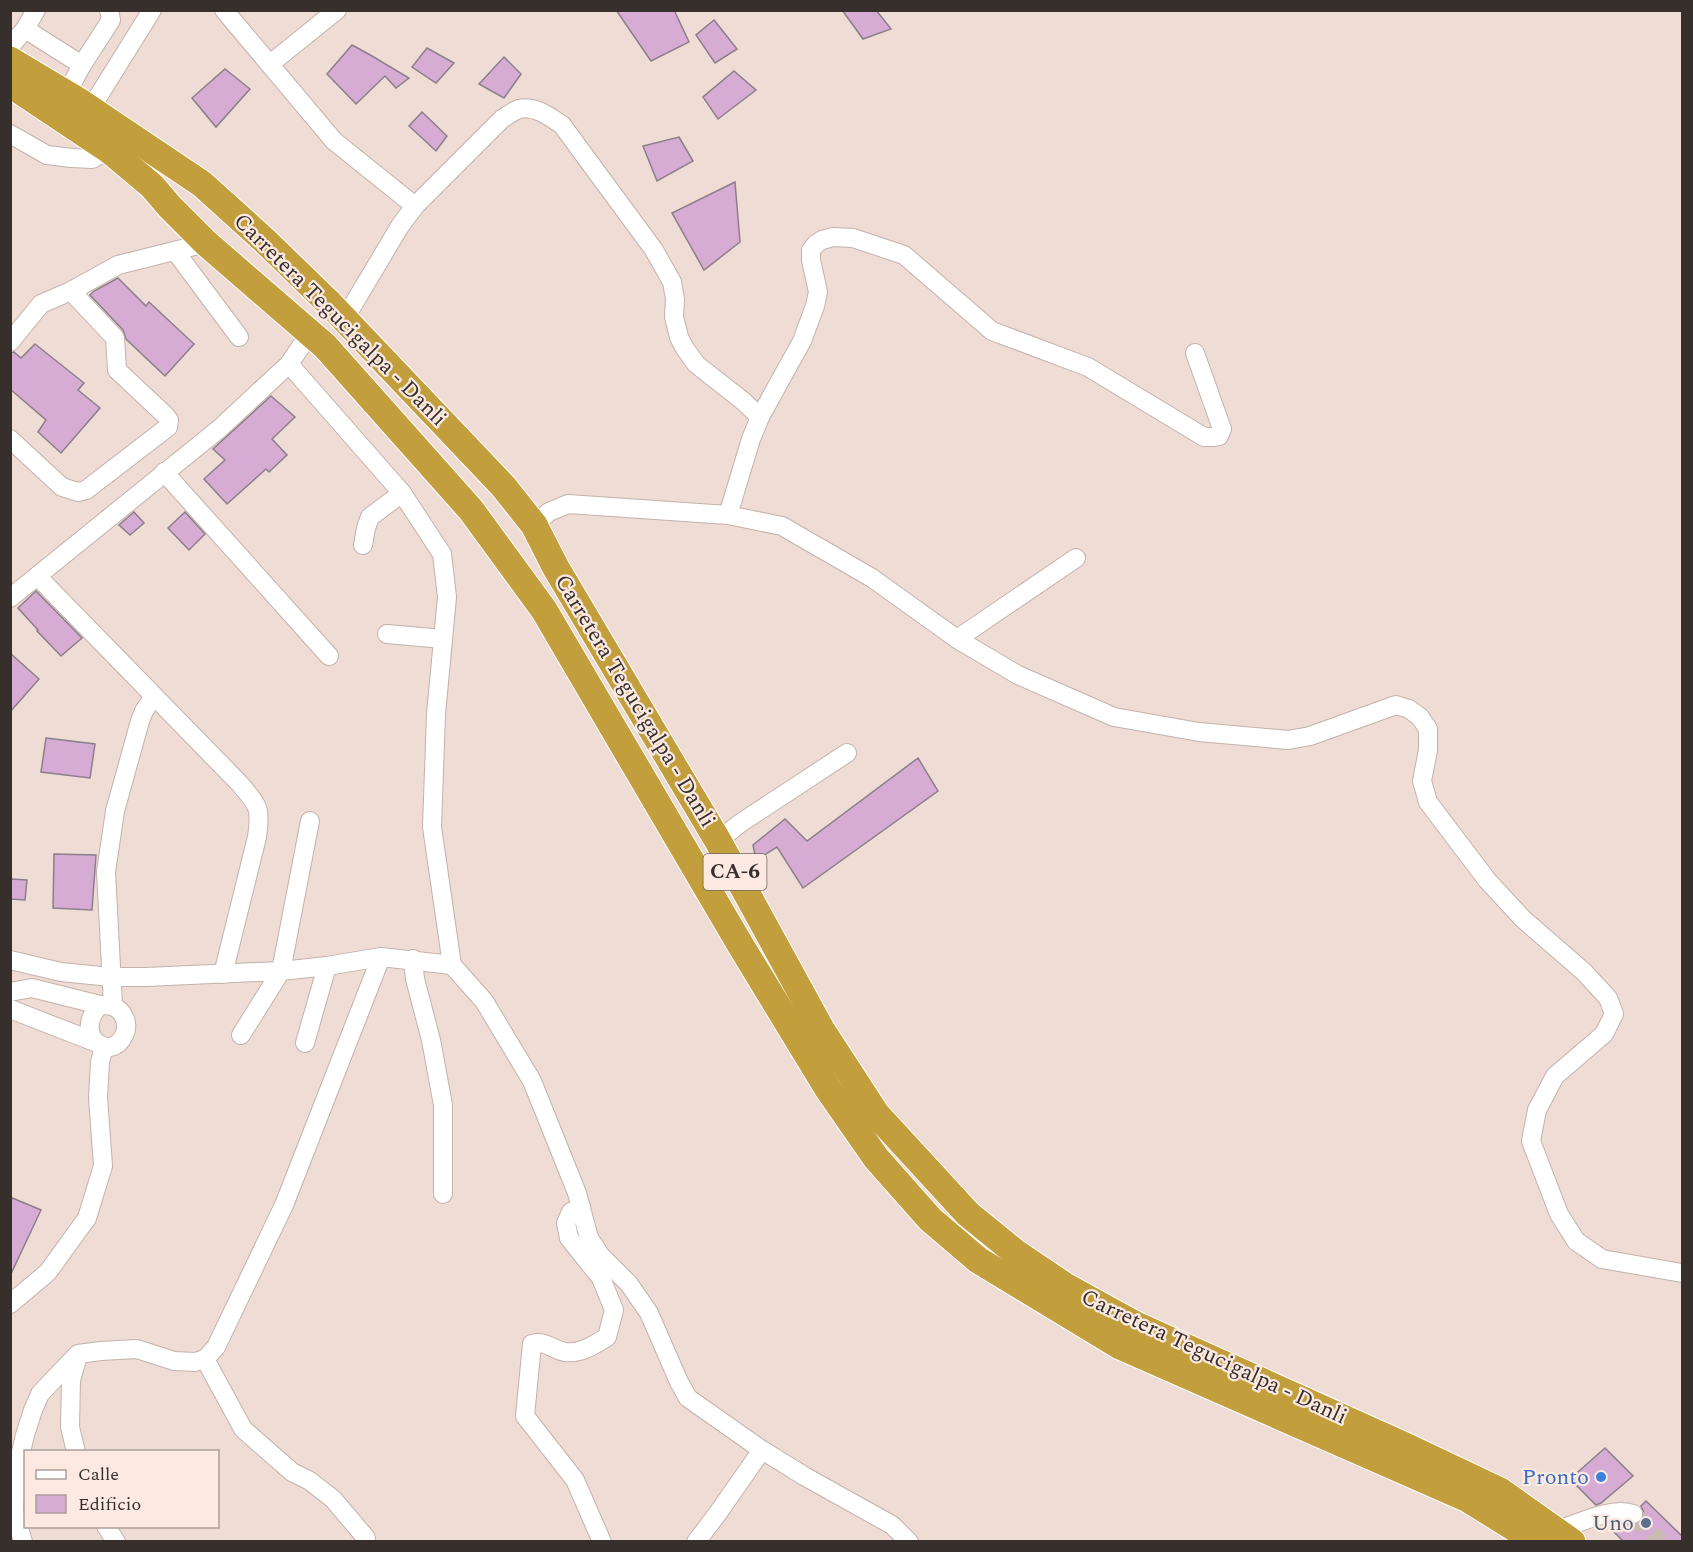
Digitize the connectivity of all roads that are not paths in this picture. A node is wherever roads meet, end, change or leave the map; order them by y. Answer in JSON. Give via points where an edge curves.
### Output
{"nodes":[{"id":1,"x":36,"y":10,"type":"edge"},
{"id":2,"x":109,"y":10,"type":"edge"},
{"id":3,"x":152,"y":10,"type":"edge"},
{"id":4,"x":224,"y":10,"type":"edge"},
{"id":5,"x":337,"y":10,"type":"edge"},
{"id":6,"x":25,"y":29,"type":"junction"},
{"id":7,"x":10,"y":47,"type":"edge"},
{"id":8,"x":10,"y":60,"type":"edge"},
{"id":9,"x":270,"y":64,"type":"junction"},
{"id":10,"x":82,"y":65,"type":"junction"},
{"id":11,"x":10,"y":84,"type":"edge"},
{"id":12,"x":67,"y":93,"type":"junction"},
{"id":13,"x":83,"y":118,"type":"junction"},
{"id":14,"x":10,"y":134,"type":"edge"},
{"id":15,"x":109,"y":150,"type":"junction"},
{"id":16,"x":199,"y":182,"type":"junction"},
{"id":17,"x":415,"y":206,"type":"junction"},
{"id":18,"x":170,"y":207,"type":"junction"},
{"id":19,"x":236,"y":215,"type":"junction"},
{"id":20,"x":206,"y":243,"type":"junction"},
{"id":21,"x":175,"y":251,"type":"junction"},
{"id":22,"x":71,"y":291,"type":"junction"},
{"id":23,"x":344,"y":320,"type":"junction"},
{"id":24,"x":310,"y":333,"type":"junction"},
{"id":25,"x":240,"y":337,"type":"dead end"},
{"id":26,"x":10,"y":342,"type":"edge"},
{"id":27,"x":1195,"y":353,"type":"dead end"},
{"id":28,"x":289,"y":364,"type":"junction"},
{"id":29,"x":760,"y":417,"type":"junction"},
{"id":30,"x":10,"y":439,"type":"edge"},
{"id":31,"x":164,"y":472,"type":"junction"},
{"id":32,"x":503,"y":486,"type":"junction"},
{"id":33,"x":402,"y":493,"type":"junction"},
{"id":34,"x":471,"y":510,"type":"junction"},
{"id":35,"x":728,"y":515,"type":"junction"},
{"id":36,"x":534,"y":525,"type":"junction"},
{"id":37,"x":363,"y":545,"type":"dead end"},
{"id":38,"x":500,"y":550,"type":"junction"},
{"id":39,"x":1076,"y":558,"type":"dead end"},
{"id":40,"x":38,"y":577,"type":"junction"},
{"id":41,"x":10,"y":598,"type":"edge"},
{"id":42,"x":387,"y":633,"type":"dead end"},
{"id":43,"x":443,"y":639,"type":"junction"},
{"id":44,"x":957,"y":639,"type":"junction"},
{"id":45,"x":329,"y":656,"type":"dead end"},
{"id":46,"x":154,"y":696,"type":"junction"},
{"id":47,"x":848,"y":753,"type":"dead end"},
{"id":48,"x":310,"y":821,"type":"dead end"},
{"id":49,"x":718,"y":841,"type":"junction"},
{"id":50,"x":381,"y":957,"type":"junction"},
{"id":51,"x":413,"y":959,"type":"junction"},
{"id":52,"x":10,"y":960,"type":"edge"},
{"id":53,"x":452,"y":965,"type":"junction"},
{"id":54,"x":327,"y":966,"type":"junction"},
{"id":55,"x":281,"y":971,"type":"junction"},
{"id":56,"x":223,"y":974,"type":"junction"},
{"id":57,"x":111,"y":977,"type":"junction"},
{"id":58,"x":10,"y":992,"type":"edge"},
{"id":59,"x":106,"y":1005,"type":"junction"},
{"id":60,"x":10,"y":1009,"type":"edge"},
{"id":61,"x":241,"y":1035,"type":"dead end"},
{"id":62,"x":305,"y":1043,"type":"dead end"},
{"id":63,"x":99,"y":1044,"type":"junction"},
{"id":64,"x":443,"y":1194,"type":"dead end"},
{"id":65,"x":581,"y":1207,"type":"junction"},
{"id":66,"x":1683,"y":1273,"type":"edge"},
{"id":67,"x":10,"y":1304,"type":"edge"},
{"id":68,"x":78,"y":1354,"type":"junction"},
{"id":69,"x":206,"y":1359,"type":"junction"},
{"id":70,"x":76,"y":1450,"type":"edge"},
{"id":71,"x":762,"y":1450,"type":"junction"},
{"id":72,"x":1633,"y":1514,"type":"dead end"},
{"id":73,"x":107,"y":1528,"type":"edge"},
{"id":74,"x":366,"y":1538,"type":"dead end"},
{"id":75,"x":1554,"y":1538,"type":"edge"},
{"id":76,"x":23,"y":1542,"type":"edge"},
{"id":77,"x":116,"y":1542,"type":"edge"},
{"id":78,"x":602,"y":1542,"type":"edge"},
{"id":79,"x":696,"y":1542,"type":"edge"},
{"id":80,"x":909,"y":1542,"type":"edge"}],
"edges":[{"from":1,"to":6,"type":"street"},
{"from":2,"to":10,"type":"street","via":[[111,20]]},
{"from":3,"to":13,"type":"street"},
{"from":4,"to":9,"type":"street"},
{"from":5,"to":9,"type":"street"},
{"from":6,"to":7,"type":"street"},
{"from":6,"to":10,"type":"street"},
{"from":8,"to":12,"type":"highway","name":"Carretera Tegucigalpa - Danli","number":"CA-6"},
{"from":9,"to":17,"type":"street","via":[[334,141]]},
{"from":10,"to":12,"type":"street"},
{"from":11,"to":13,"type":"highway","name":"Carretera Tegucigalpa - Danli","number":"CA-6"},
{"from":12,"to":13,"type":"highway","name":"Carretera Tegucigalpa - Danli","number":"CA-6"},
{"from":13,"to":15,"type":"highway","name":"Carretera Tegucigalpa - Danli","number":"CA-6"},
{"from":13,"to":16,"type":"highway","name":"Carretera Tegucigalpa - Danli","number":"CA-6"},
{"from":14,"to":15,"type":"street","via":[[47,155],[92,159]]},
{"from":15,"to":18,"type":"highway","name":"Carretera Tegucigalpa - Danli","number":"CA-6","via":[[152,186]]},
{"from":16,"to":18,"type":"highway","via":[[200,190],[190,206]]},
{"from":16,"to":19,"type":"highway","name":"Carretera Tegucigalpa - Danli","number":"CA-6"},
{"from":17,"to":23,"type":"street"},
{"from":17,"to":29,"type":"street","via":[[502,119],[527,109],[549,116],[562,125],[654,250],[672,282],[674,317],[684,347],[696,364]]},
{"from":18,"to":20,"type":"highway","name":"Carretera Tegucigalpa - Danli","number":"CA-6"},
{"from":19,"to":20,"type":"highway","via":[[222,214],[209,221]]},
{"from":19,"to":23,"type":"highway","name":"Carretera Tegucigalpa - Danli","number":"CA-6"},
{"from":20,"to":21,"type":"street"},
{"from":20,"to":24,"type":"highway","name":"Carretera Tegucigalpa - Danli","number":"CA-6"},
{"from":21,"to":22,"type":"street","via":[[118,265]]},
{"from":21,"to":25,"type":"street"},
{"from":22,"to":26,"type":"street","via":[[41,304]]},
{"from":22,"to":30,"type":"street","via":[[115,338],[117,370],[165,415],[168,427],[86,490],[78,492],[62,487]]},
{"from":23,"to":32,"type":"highway","name":"Carretera Tegucigalpa - Danli","number":"CA-6"},
{"from":24,"to":28,"type":"street"},
{"from":24,"to":34,"type":"highway","name":"Carretera Tegucigalpa - Danli","number":"CA-6"},
{"from":27,"to":29,"type":"street","via":[[1222,429],[1219,436],[1204,437],[1088,367],[992,332],[904,255],[853,238],[833,237],[822,240],[811,250],[818,292],[815,306],[802,341]]},
{"from":28,"to":31,"type":"street","via":[[219,429]]},
{"from":28,"to":33,"type":"street"},
{"from":29,"to":35,"type":"street"},
{"from":31,"to":40,"type":"street"},
{"from":31,"to":45,"type":"street"},
{"from":32,"to":34,"type":"highway","via":[[501,502],[492,513]]},
{"from":32,"to":36,"type":"highway","name":"Carretera Tegucigalpa - Danli","number":"CA-6"},
{"from":33,"to":37,"type":"street","via":[[370,518]]},
{"from":33,"to":43,"type":"street","via":[[442,554],[447,597]]},
{"from":34,"to":38,"type":"highway","name":"Carretera Tegucigalpa - Danli","number":"CA-6"},
{"from":35,"to":36,"type":"street","via":[[568,504],[549,512]]},
{"from":35,"to":44,"type":"street","via":[[782,526],[872,578]]},
{"from":36,"to":38,"type":"highway","via":[[524,520],[509,524]]},
{"from":36,"to":49,"type":"highway","name":"Carretera Tegucigalpa - Danli","number":"CA-6"},
{"from":38,"to":75,"type":"highway","name":"Carretera Tegucigalpa - Danli","number":"CA-6","via":[[544,610],[828,1089],[876,1158],[930,1219],[978,1260],[1120,1346],[1468,1499],[1526,1535]]},
{"from":39,"to":44,"type":"street"},
{"from":40,"to":41,"type":"street"},
{"from":40,"to":46,"type":"street"},
{"from":42,"to":43,"type":"street"},
{"from":43,"to":53,"type":"street","via":[[432,828]]},
{"from":44,"to":66,"type":"street","via":[[1018,675],[1114,717],[1199,732],[1288,740],[1396,705],[1420,717],[1428,729],[1422,781],[1428,802],[1487,880],[1523,919],[1584,972],[1608,998],[1614,1014],[1604,1034],[1555,1076],[1537,1110],[1531,1141],[1559,1214],[1576,1240],[1602,1259]]},
{"from":46,"to":56,"type":"street","via":[[258,806],[257,837]]},
{"from":46,"to":57,"type":"street","via":[[140,721],[115,811],[106,872]]},
{"from":47,"to":49,"type":"street"},
{"from":48,"to":55,"type":"street"},
{"from":49,"to":75,"type":"highway","name":"Carretera Tegucigalpa - Danli","number":"CA-6","via":[[821,1029],[877,1115],[968,1214],[1065,1286],[1136,1325],[1500,1491]]},
{"from":50,"to":51,"type":"street"},
{"from":50,"to":54,"type":"street"},
{"from":50,"to":69,"type":"street","via":[[284,1205],[216,1347]]},
{"from":51,"to":53,"type":"street"},
{"from":51,"to":64,"type":"street","via":[[414,979],[443,1105]]},
{"from":52,"to":57,"type":"street","via":[[61,972]]},
{"from":53,"to":65,"type":"street","via":[[484,1001],[532,1081]]},
{"from":54,"to":55,"type":"street"},
{"from":54,"to":62,"type":"street"},
{"from":55,"to":56,"type":"street"},
{"from":55,"to":61,"type":"street"},
{"from":56,"to":57,"type":"street"},
{"from":57,"to":59,"type":"street"},
{"from":58,"to":59,"type":"street","via":[[32,988]]},
{"from":59,"to":63,"type":"street","via":[[93,1012],[90,1023],[90,1033]]},
{"from":59,"to":63,"type":"street","via":[[122,1013],[126,1029],[111,1047]]},
{"from":60,"to":63,"type":"street"},
{"from":63,"to":67,"type":"street","via":[[103,1166],[87,1218],[48,1272]]},
{"from":65,"to":71,"type":"street","via":[[589,1238],[649,1313],[688,1398]]},
{"from":65,"to":78,"type":"street","via":[[571,1212],[566,1224],[569,1238],[601,1278],[614,1310],[607,1337],[587,1349],[566,1352],[541,1342],[532,1344],[525,1416],[575,1480]]},
{"from":68,"to":69,"type":"street","via":[[137,1349],[174,1361]]},
{"from":68,"to":70,"type":"street","via":[[72,1380],[70,1427]]},
{"from":68,"to":76,"type":"street","via":[[40,1394],[24,1435],[14,1510]]},
{"from":69,"to":74,"type":"street","via":[[243,1429],[292,1472],[310,1480],[333,1499]]},
{"from":71,"to":79,"type":"street"},
{"from":71,"to":80,"type":"street","via":[[892,1525]]},
{"from":72,"to":75,"type":"street","via":[[1624,1511],[1604,1515]]},
{"from":73,"to":77,"type":"street"}]}
